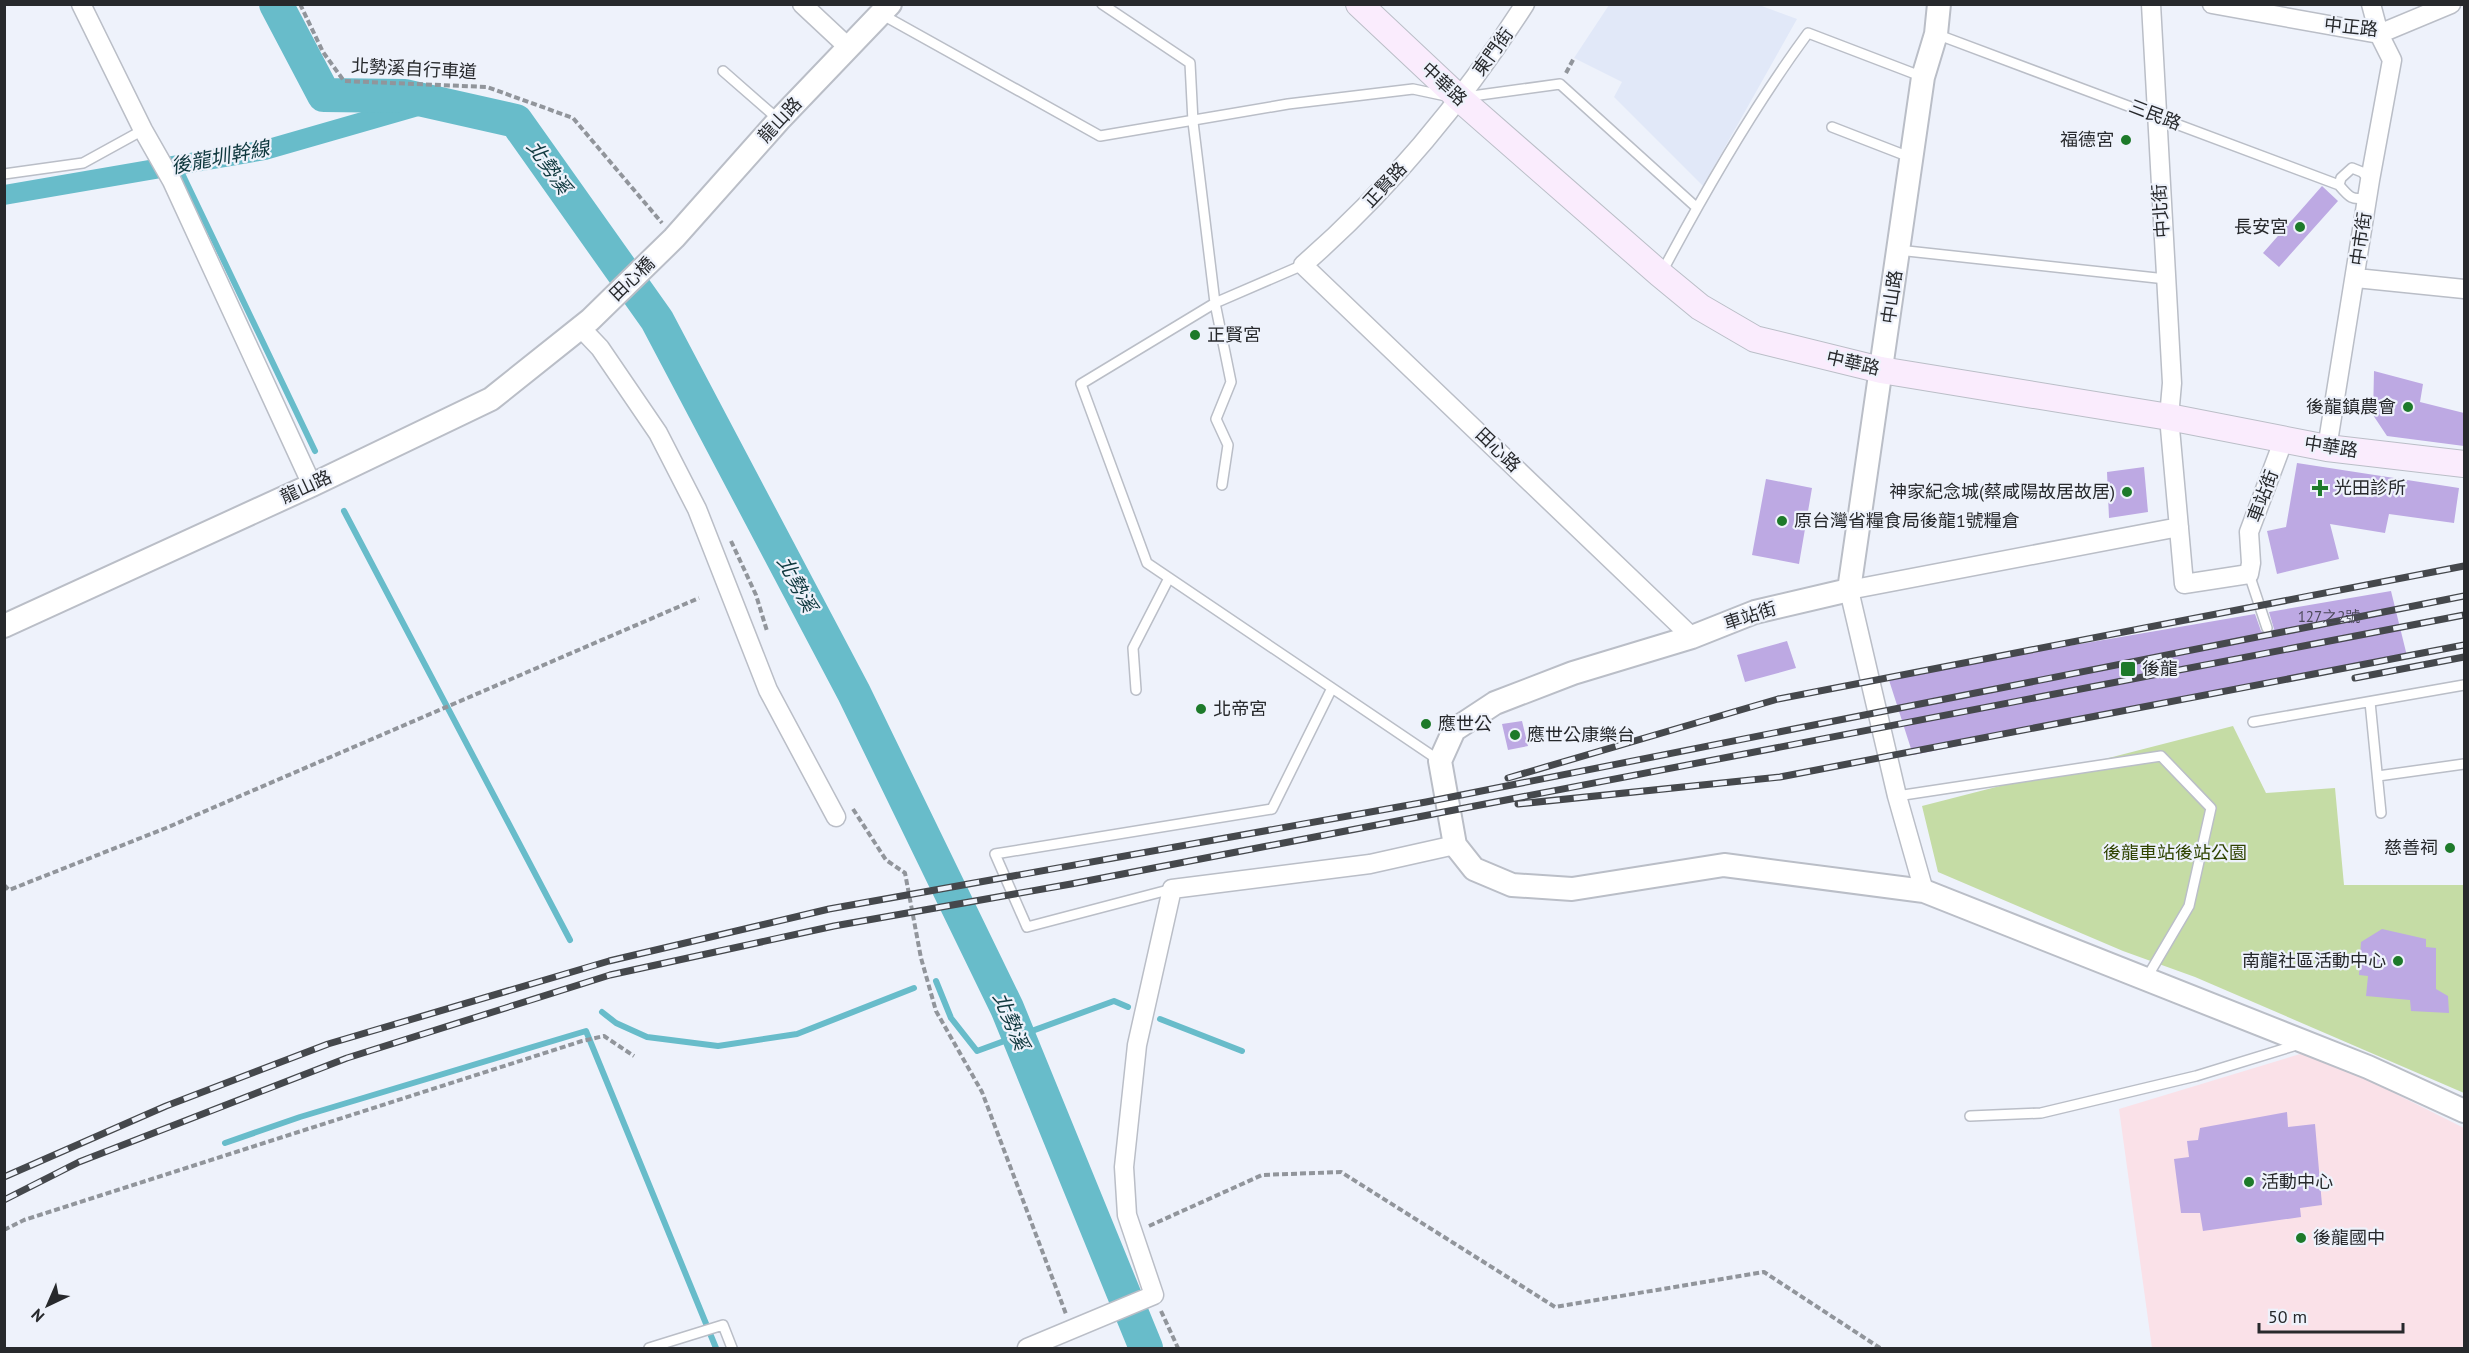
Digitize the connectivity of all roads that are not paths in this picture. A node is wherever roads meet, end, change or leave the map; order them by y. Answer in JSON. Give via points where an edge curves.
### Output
{"nodes":[{"id":1,"x":81,"y":4,"type":"edge"},
{"id":2,"x":802,"y":4,"type":"edge"},
{"id":3,"x":1102,"y":4,"type":"edge"},
{"id":4,"x":1359,"y":4,"type":"edge"},
{"id":5,"x":1525,"y":4,"type":"edge"},
{"id":6,"x":1939,"y":4,"type":"edge"},
{"id":7,"x":2151,"y":4,"type":"edge"},
{"id":8,"x":2212,"y":4,"type":"edge"},
{"id":9,"x":2371,"y":4,"type":"edge"},
{"id":10,"x":2451,"y":4,"type":"edge"},
{"id":11,"x":886,"y":9,"type":"edge"},
{"id":12,"x":1936,"y":34,"type":"junction"},
{"id":13,"x":2379,"y":34,"type":"junction"},
{"id":14,"x":848,"y":47,"type":"junction"},
{"id":15,"x":723,"y":71,"type":"dead end"},
{"id":16,"x":1923,"y":77,"type":"junction"},
{"id":17,"x":1459,"y":98,"type":"junction"},
{"id":18,"x":2155,"y":114,"type":"junction"},
{"id":19,"x":779,"y":120,"type":"junction"},
{"id":20,"x":1193,"y":122,"type":"junction"},
{"id":21,"x":1832,"y":127,"type":"dead end"},
{"id":22,"x":143,"y":130,"type":"junction"},
{"id":23,"x":1912,"y":158,"type":"junction"},
{"id":24,"x":4,"y":174,"type":"edge"},
{"id":25,"x":2339,"y":185,"type":"junction"},
{"id":26,"x":2369,"y":188,"type":"junction"},
{"id":27,"x":1696,"y":207,"type":"junction"},
{"id":28,"x":668,"y":230,"type":"joint"},
{"id":29,"x":1898,"y":250,"type":"junction"},
{"id":30,"x":1303,"y":265,"type":"junction"},
{"id":31,"x":1660,"y":274,"type":"junction"},
{"id":32,"x":2356,"y":278,"type":"junction"},
{"id":33,"x":2166,"y":279,"type":"junction"},
{"id":34,"x":2464,"y":289,"type":"edge"},
{"id":35,"x":1215,"y":303,"type":"junction"},
{"id":36,"x":585,"y":323,"type":"junction"},
{"id":37,"x":1881,"y":370,"type":"junction"},
{"id":38,"x":2169,"y":417,"type":"junction"},
{"id":39,"x":2284,"y":439,"type":"junction"},
{"id":40,"x":2327,"y":448,"type":"junction"},
{"id":41,"x":2464,"y":464,"type":"edge"},
{"id":42,"x":312,"y":485,"type":"junction"},
{"id":43,"x":1222,"y":486,"type":"dead end"},
{"id":44,"x":2179,"y":527,"type":"junction"},
{"id":45,"x":2248,"y":574,"type":"junction"},
{"id":46,"x":1169,"y":578,"type":"junction"},
{"id":47,"x":1849,"y":590,"type":"junction"},
{"id":48,"x":4,"y":626,"type":"edge"},
{"id":49,"x":2267,"y":628,"type":"dead end"},
{"id":50,"x":1692,"y":637,"type":"junction"},
{"id":51,"x":2464,"y":685,"type":"edge"},
{"id":52,"x":1332,"y":688,"type":"junction"},
{"id":53,"x":1136,"y":690,"type":"dead end"},
{"id":54,"x":2370,"y":702,"type":"junction"},
{"id":55,"x":2253,"y":722,"type":"dead end"},
{"id":56,"x":1440,"y":761,"type":"junction"},
{"id":57,"x":2464,"y":764,"type":"edge"},
{"id":58,"x":2378,"y":776,"type":"junction"},
{"id":59,"x":1897,"y":796,"type":"junction"},
{"id":60,"x":2381,"y":813,"type":"dead end"},
{"id":61,"x":836,"y":816,"type":"dead end"},
{"id":62,"x":1455,"y":845,"type":"junction"},
{"id":63,"x":1172,"y":889,"type":"junction"},
{"id":64,"x":1924,"y":891,"type":"junction"},
{"id":65,"x":2146,"y":979,"type":"junction"},
{"id":66,"x":2305,"y":1042,"type":"junction"},
{"id":67,"x":2464,"y":1111,"type":"edge"},
{"id":68,"x":1970,"y":1116,"type":"dead end"},
{"id":69,"x":649,"y":1348,"type":"edge"},
{"id":70,"x":732,"y":1348,"type":"edge"},
{"id":71,"x":1027,"y":1348,"type":"edge"}],
"edges":[{"from":1,"to":22,"type":"street"},
{"from":2,"to":14,"type":"street"},
{"from":3,"to":20,"type":"lane","via":[[1191,63]]},
{"from":4,"to":17,"type":"main road","name":"中華路"},
{"from":5,"to":17,"type":"street","name":"東門街"},
{"from":6,"to":12,"type":"street","name":"中山路"},
{"from":7,"to":18,"type":"street","name":"中北街"},
{"from":8,"to":13,"type":"street","name":"中正路"},
{"from":9,"to":13,"type":"street","name":"中市街"},
{"from":10,"to":13,"type":"street","name":"中正路"},
{"from":11,"to":14,"type":"street","name":"龍山路"},
{"from":11,"to":20,"type":"lane","via":[[1100,136]]},
{"from":12,"to":16,"type":"street","name":"中山路"},
{"from":12,"to":18,"type":"lane","name":"三民路"},
{"from":13,"to":26,"type":"street","name":"中市街","via":[[2392,60]]},
{"from":14,"to":19,"type":"street","name":"龍山路"},
{"from":15,"to":19,"type":"lane"},
{"from":16,"to":23,"type":"street","name":"中山路"},
{"from":16,"to":27,"type":"lane","via":[[1808,33]]},
{"from":17,"to":20,"type":"lane","via":[[1413,89],[1288,104]]},
{"from":17,"to":27,"type":"lane","via":[[1560,84]]},
{"from":17,"to":30,"type":"street","name":"正賢路","via":[[1421,146],[1339,234]]},
{"from":17,"to":31,"type":"main road","name":"中華路"},
{"from":18,"to":25,"type":"lane","name":"三民路"},
{"from":18,"to":33,"type":"street","name":"中北街"},
{"from":19,"to":28,"type":"street","name":"龍山路"},
{"from":20,"to":35,"type":"lane"},
{"from":21,"to":23,"type":"lane"},
{"from":22,"to":24,"type":"lane","via":[[83,163]]},
{"from":22,"to":42,"type":"street","via":[[172,181]]},
{"from":23,"to":29,"type":"street","name":"中山路"},
{"from":25,"to":26,"type":"lane","name":"三民路","via":[[2349,198],[2356,200]]},
{"from":25,"to":26,"type":"lane","via":[[2352,168],[2362,172]]},
{"from":26,"to":32,"type":"street","name":"中市街"},
{"from":27,"to":31,"type":"lane"},
{"from":28,"to":36,"type":"street","name":"田心橋"},
{"from":29,"to":33,"type":"lane"},
{"from":29,"to":37,"type":"street","name":"中山路"},
{"from":30,"to":35,"type":"lane"},
{"from":30,"to":50,"type":"street","name":"田心路"},
{"from":31,"to":37,"type":"main road","name":"中華路","via":[[1700,307],[1755,339]]},
{"from":32,"to":34,"type":"street"},
{"from":32,"to":40,"type":"street","name":"中市街"},
{"from":33,"to":38,"type":"street","name":"中北街","via":[[2172,383]]},
{"from":35,"to":43,"type":"lane","via":[[1231,382],[1216,419],[1228,445]]},
{"from":35,"to":46,"type":"lane","via":[[1081,384],[1146,563]]},
{"from":36,"to":42,"type":"street","name":"龍山路","via":[[491,399]]},
{"from":36,"to":61,"type":"street","via":[[658,433],[678,471],[697,509],[768,690]]},
{"from":37,"to":38,"type":"main road","name":"中華路"},
{"from":37,"to":47,"type":"street","name":"中山路"},
{"from":38,"to":39,"type":"main road","name":"中華路"},
{"from":38,"to":44,"type":"street"},
{"from":39,"to":40,"type":"main road","name":"中華路"},
{"from":39,"to":45,"type":"street","name":"車站街","via":[[2249,532]]},
{"from":40,"to":41,"type":"main road","name":"中華路"},
{"from":42,"to":48,"type":"street","name":"龍山路"},
{"from":44,"to":45,"type":"street","via":[[2184,584]]},
{"from":44,"to":47,"type":"street","name":"車站街"},
{"from":45,"to":49,"type":"lane"},
{"from":46,"to":52,"type":"lane"},
{"from":46,"to":53,"type":"lane","via":[[1133,648]]},
{"from":47,"to":50,"type":"street","name":"車站街","via":[[1755,612]]},
{"from":47,"to":59,"type":"street"},
{"from":50,"to":56,"type":"street","name":"車站街","via":[[1573,673],[1495,703],[1454,730]]},
{"from":51,"to":54,"type":"lane"},
{"from":52,"to":56,"type":"lane"},
{"from":52,"to":63,"type":"lane","via":[[1272,809],[995,854],[1028,927]]},
{"from":54,"to":55,"type":"lane"},
{"from":54,"to":58,"type":"lane"},
{"from":56,"to":62,"type":"street"},
{"from":57,"to":58,"type":"lane"},
{"from":58,"to":60,"type":"lane"},
{"from":59,"to":64,"type":"street"},
{"from":59,"to":65,"type":"lane","via":[[2161,756],[2211,808],[2189,906]]},
{"from":62,"to":63,"type":"street","via":[[1370,864]]},
{"from":62,"to":64,"type":"street","via":[[1474,869],[1512,885],[1572,889],[1724,865]]},
{"from":63,"to":71,"type":"street","via":[[1137,1045],[1124,1167],[1127,1215],[1154,1295]]},
{"from":64,"to":65,"type":"street"},
{"from":65,"to":66,"type":"street"},
{"from":66,"to":67,"type":"street"},
{"from":66,"to":68,"type":"lane","via":[[2196,1076],[2041,1113]]},
{"from":69,"to":70,"type":"lane","via":[[723,1325]]}]}
